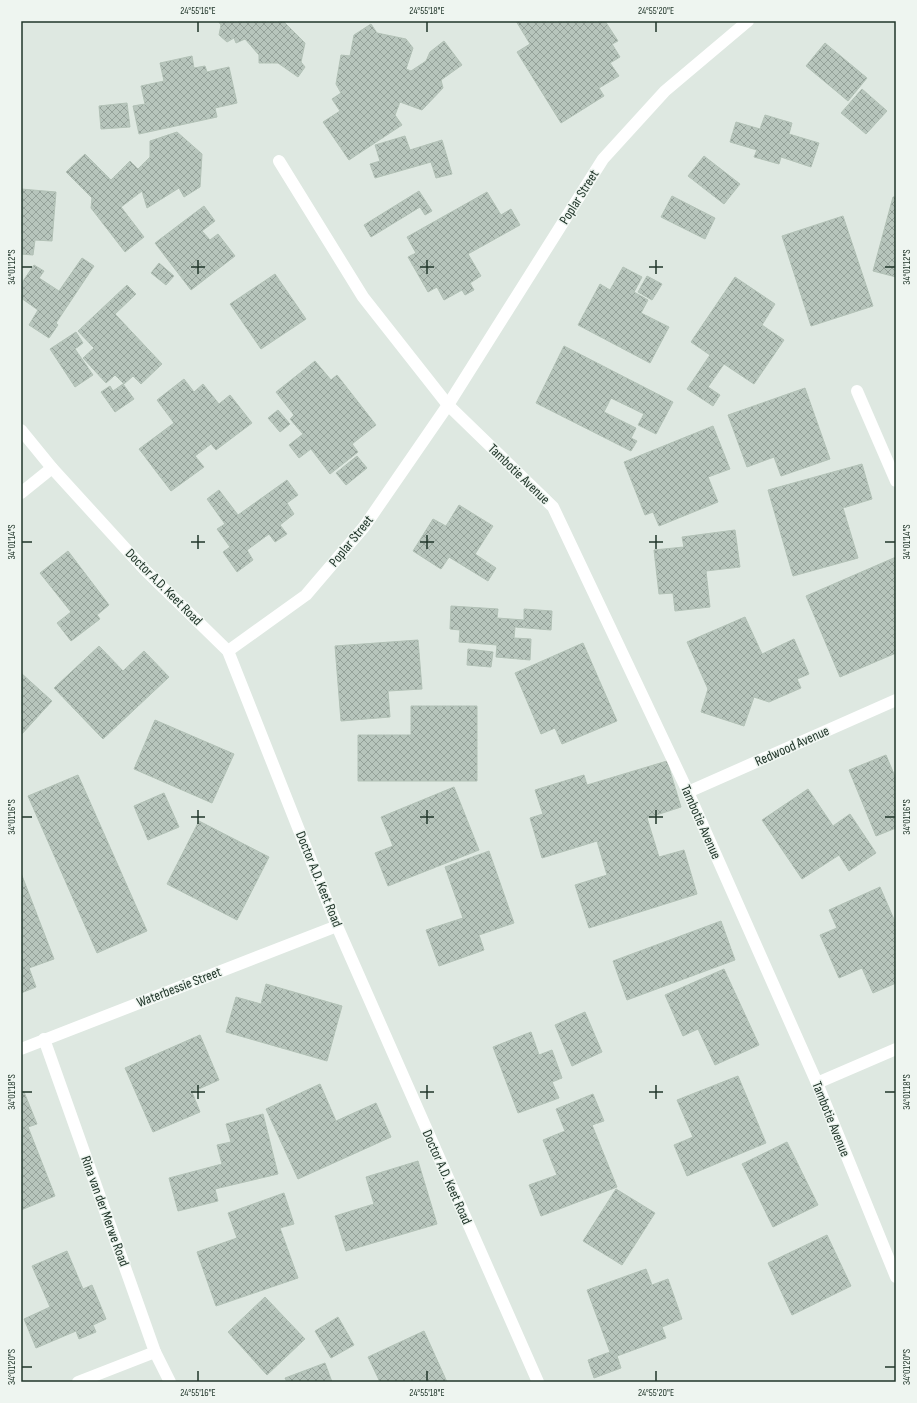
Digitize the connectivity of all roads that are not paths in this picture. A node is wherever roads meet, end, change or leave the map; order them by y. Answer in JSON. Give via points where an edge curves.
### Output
{"nodes":[{"id":1,"x":748,"y":21,"type":"edge"},
{"id":2,"x":279,"y":161,"type":"dead end"},
{"id":3,"x":857,"y":391,"type":"dead end"},
{"id":4,"x":448,"y":405,"type":"junction"},
{"id":5,"x":21,"y":430,"type":"edge"},
{"id":6,"x":52,"y":468,"type":"junction"},
{"id":7,"x":896,"y":481,"type":"edge"},
{"id":8,"x":21,"y":493,"type":"edge"},
{"id":9,"x":228,"y":651,"type":"junction"},
{"id":10,"x":896,"y":700,"type":"edge"},
{"id":11,"x":688,"y":792,"type":"junction"},
{"id":12,"x":337,"y":926,"type":"junction"},
{"id":13,"x":44,"y":1039,"type":"junction"},
{"id":14,"x":21,"y":1049,"type":"edge"},
{"id":15,"x":896,"y":1049,"type":"edge"},
{"id":16,"x":817,"y":1083,"type":"junction"},
{"id":17,"x":896,"y":1278,"type":"edge"},
{"id":18,"x":156,"y":1352,"type":"junction"},
{"id":19,"x":78,"y":1382,"type":"edge"},
{"id":20,"x":170,"y":1382,"type":"edge"},
{"id":21,"x":538,"y":1382,"type":"edge"}],
"edges":[{"from":1,"to":4,"type":"street","name":"Poplar Street","via":[[665,91],[603,159]]},
{"from":2,"to":4,"type":"street","via":[[363,297]]},
{"from":3,"to":7,"type":"street"},
{"from":4,"to":9,"type":"street","name":"Poplar Street","via":[[364,527],[306,595]]},
{"from":4,"to":11,"type":"street","name":"Tambotie Avenue","via":[[553,507]]},
{"from":5,"to":6,"type":"street","name":"Doctor A.D. Keet Road"},
{"from":6,"to":8,"type":"street"},
{"from":6,"to":9,"type":"street","name":"Doctor A.D. Keet Road","via":[[145,570]]},
{"from":9,"to":12,"type":"street","name":"Doctor A.D. Keet Road"},
{"from":10,"to":11,"type":"street","name":"Redwood Avenue"},
{"from":11,"to":16,"type":"street","name":"Tambotie Avenue"},
{"from":12,"to":13,"type":"street","name":"Waterbessie Street"},
{"from":12,"to":21,"type":"street","name":"Doctor A.D. Keet Road"},
{"from":13,"to":14,"type":"street","name":"Waterbessie Street"},
{"from":13,"to":18,"type":"street","name":"Rina van der Merwe Road"},
{"from":15,"to":16,"type":"street"},
{"from":16,"to":17,"type":"street","name":"Tambotie Avenue"},
{"from":18,"to":19,"type":"street"},
{"from":18,"to":20,"type":"street","name":"Rina van der Merwe Road"}]}
